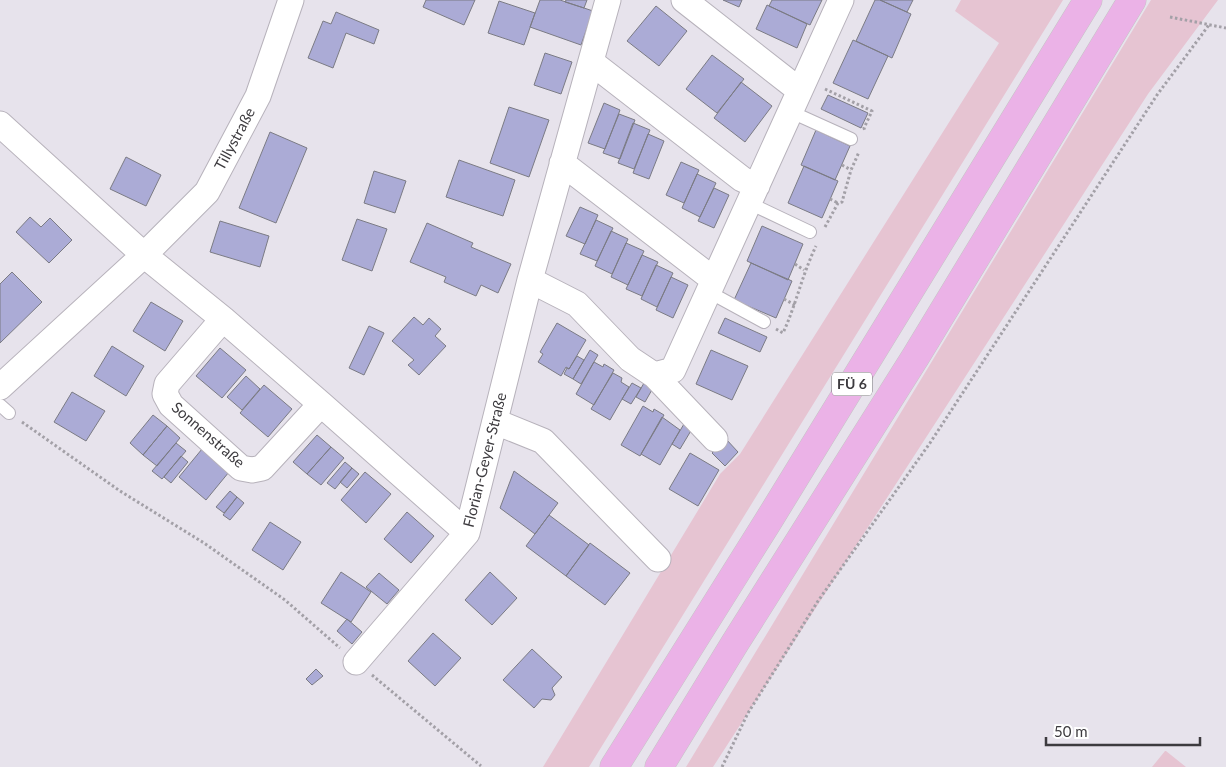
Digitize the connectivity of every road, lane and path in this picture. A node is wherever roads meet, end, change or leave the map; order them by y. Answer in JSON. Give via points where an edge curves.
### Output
{"nodes":[{"id":1,"x":291,"y":0,"type":"edge"},
{"id":2,"x":608,"y":0,"type":"edge"},
{"id":3,"x":684,"y":0,"type":"edge"},
{"id":4,"x":841,"y":0,"type":"edge"},
{"id":5,"x":1088,"y":0,"type":"edge"},
{"id":6,"x":1132,"y":0,"type":"edge"},
{"id":7,"x":1170,"y":16,"type":"dead end"},
{"id":8,"x":1209,"y":25,"type":"junction"},
{"id":9,"x":1226,"y":28,"type":"edge"},
{"id":10,"x":591,"y":62,"type":"junction"},
{"id":11,"x":798,"y":94,"type":"junction"},
{"id":12,"x":0,"y":124,"type":"edge"},
{"id":13,"x":867,"y":136,"type":"dead end"},
{"id":14,"x":851,"y":139,"type":"dead end"},
{"id":15,"x":860,"y":151,"type":"dead end"},
{"id":16,"x":562,"y":163,"type":"junction"},
{"id":17,"x":842,"y":165,"type":"dead end"},
{"id":18,"x":852,"y":170,"type":"junction"},
{"id":19,"x":753,"y":194,"type":"junction"},
{"id":20,"x":830,"y":199,"type":"dead end"},
{"id":21,"x":838,"y":203,"type":"junction"},
{"id":22,"x":816,"y":233,"type":"joint"},
{"id":23,"x":817,"y":243,"type":"dead end"},
{"id":24,"x":144,"y":256,"type":"junction"},
{"id":25,"x":795,"y":264,"type":"dead end"},
{"id":26,"x":804,"y":270,"type":"junction"},
{"id":27,"x":530,"y":280,"type":"junction"},
{"id":28,"x":712,"y":286,"type":"junction"},
{"id":29,"x":784,"y":299,"type":"dead end"},
{"id":30,"x":795,"y":305,"type":"junction"},
{"id":31,"x":223,"y":319,"type":"junction"},
{"id":32,"x":764,"y":322,"type":"joint"},
{"id":33,"x":654,"y":375,"type":"junction"},
{"id":34,"x":0,"y":387,"type":"edge"},
{"id":35,"x":321,"y":404,"type":"junction"},
{"id":36,"x":5,"y":409,"type":"edge"},
{"id":37,"x":496,"y":422,"type":"junction"},
{"id":38,"x":714,"y":439,"type":"dead end"},
{"id":39,"x":467,"y":533,"type":"junction"},
{"id":40,"x":658,"y":560,"type":"dead end"},
{"id":41,"x":356,"y":662,"type":"junction"},
{"id":42,"x":481,"y":766,"type":"dead end"},
{"id":43,"x":614,"y":767,"type":"edge"},
{"id":44,"x":660,"y":767,"type":"edge"},
{"id":45,"x":722,"y":767,"type":"edge"}],
"edges":[{"from":1,"to":24,"type":"street","name":"Tillystraße","via":[[258,96],[207,192]]},
{"from":2,"to":10,"type":"street","name":"Florian-Geyer-Straße"},
{"from":3,"to":11,"type":"street"},
{"from":4,"to":11,"type":"street"},
{"from":5,"to":43,"type":"main road","number":"FÜ 6"},
{"from":6,"to":44,"type":"main road","number":"FÜ 6","via":[[916,356]]},
{"from":7,"to":8,"type":"path"},
{"from":8,"to":9,"type":"path"},
{"from":8,"to":45,"type":"path","via":[[1152,103],[930,443],[818,601],[748,714]]},
{"from":10,"to":16,"type":"street","name":"Florian-Geyer-Straße"},
{"from":10,"to":19,"type":"street","via":[[742,179]]},
{"from":11,"to":13,"type":"path","via":[[872,111],[864,128]]},
{"from":11,"to":14,"type":"lane"},
{"from":11,"to":19,"type":"street"},
{"from":12,"to":24,"type":"street"},
{"from":15,"to":18,"type":"path"},
{"from":16,"to":27,"type":"street","name":"Florian-Geyer-Straße"},
{"from":16,"to":28,"type":"street"},
{"from":17,"to":18,"type":"path"},
{"from":18,"to":21,"type":"path","via":[[842,202]]},
{"from":19,"to":22,"type":"lane"},
{"from":19,"to":28,"type":"street"},
{"from":20,"to":21,"type":"path"},
{"from":21,"to":22,"type":"path"},
{"from":23,"to":26,"type":"path"},
{"from":24,"to":31,"type":"street"},
{"from":24,"to":34,"type":"street","name":"Tillystraße"},
{"from":25,"to":26,"type":"path"},
{"from":26,"to":30,"type":"path"},
{"from":27,"to":33,"type":"street","via":[[577,304],[630,359]]},
{"from":27,"to":37,"type":"street","name":"Florian-Geyer-Straße"},
{"from":28,"to":32,"type":"lane"},
{"from":28,"to":33,"type":"street","via":[[673,370]]},
{"from":29,"to":30,"type":"path"},
{"from":30,"to":32,"type":"path","via":[[783,333]]},
{"from":31,"to":35,"type":"street"},
{"from":31,"to":35,"type":"street","name":"Sonnenstraße","via":[[167,384],[165,394],[171,405],[241,468],[262,468]]},
{"from":33,"to":38,"type":"street"},
{"from":35,"to":39,"type":"street"},
{"from":36,"to":41,"type":"path","via":[[120,491],[204,543],[277,594]]},
{"from":37,"to":39,"type":"street","name":"Florian-Geyer-Straße"},
{"from":37,"to":40,"type":"street","via":[[543,442]]},
{"from":39,"to":41,"type":"street","name":"Florian-Geyer-Straße"},
{"from":41,"to":42,"type":"path"}]}
